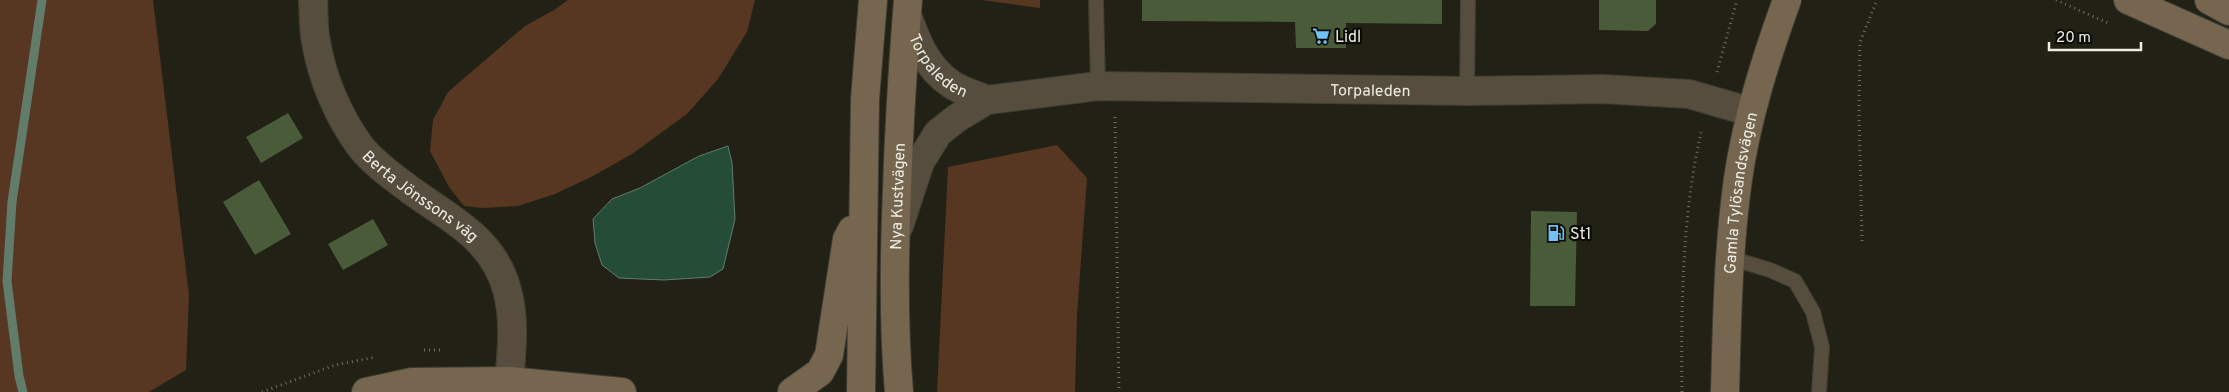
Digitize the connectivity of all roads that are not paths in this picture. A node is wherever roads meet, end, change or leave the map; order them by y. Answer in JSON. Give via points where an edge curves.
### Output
{"nodes":[{"id":1,"x":313,"y":0,"type":"edge"},
{"id":2,"x":873,"y":0,"type":"edge"},
{"id":3,"x":1096,"y":0,"type":"edge"},
{"id":4,"x":1468,"y":0,"type":"edge"},
{"id":5,"x":1787,"y":0,"type":"edge"},
{"id":6,"x":2128,"y":0,"type":"edge"},
{"id":7,"x":2209,"y":0,"type":"edge"},
{"id":8,"x":907,"y":8,"type":"edge"},
{"id":9,"x":2229,"y":11,"type":"edge"},
{"id":10,"x":2229,"y":45,"type":"edge"},
{"id":11,"x":1106,"y":86,"type":"junction"},
{"id":12,"x":1467,"y":91,"type":"junction"},
{"id":13,"x":987,"y":100,"type":"junction"},
{"id":14,"x":1751,"y":112,"type":"junction"},
{"id":15,"x":864,"y":212,"type":"junction"},
{"id":16,"x":895,"y":237,"type":"junction"},
{"id":17,"x":1730,"y":258,"type":"junction"},
{"id":18,"x":894,"y":336,"type":"junction"},
{"id":19,"x":508,"y":386,"type":"edge"},
{"id":20,"x":366,"y":392,"type":"edge"},
{"id":21,"x":622,"y":392,"type":"edge"},
{"id":22,"x":792,"y":392,"type":"edge"},
{"id":23,"x":861,"y":392,"type":"edge"},
{"id":24,"x":888,"y":392,"type":"edge"},
{"id":25,"x":899,"y":392,"type":"edge"},
{"id":26,"x":1725,"y":392,"type":"edge"},
{"id":27,"x":1819,"y":392,"type":"edge"}],
"edges":[{"from":1,"to":19,"type":"street","name":"Berta Jönssons väg","via":[[315,40],[323,72],[338,108],[361,147],[410,189],[462,224],[483,245],[498,267],[507,290],[511,320]]},
{"from":2,"to":15,"type":"street","name":"Nya Kustvägen","via":[[865,99]]},
{"from":3,"to":11,"type":"lane"},
{"from":4,"to":12,"type":"lane"},
{"from":5,"to":14,"type":"street","name":"Gamla Tylösandsvägen","via":[[1766,56]]},
{"from":6,"to":10,"type":"street"},
{"from":7,"to":9,"type":"street"},
{"from":8,"to":13,"type":"street","name":"Torpaleden","via":[[921,53],[933,70],[952,85]]},
{"from":8,"to":16,"type":"street","name":"Nya Kustvägen"},
{"from":11,"to":12,"type":"street","name":"Torpaleden"},
{"from":11,"to":13,"type":"street","name":"Torpaleden"},
{"from":12,"to":14,"type":"street","name":"Torpaleden","via":[[1602,89],[1690,94]]},
{"from":13,"to":16,"type":"street","name":"Torpaleden","via":[[938,133],[920,162]]},
{"from":14,"to":17,"type":"street","name":"Gamla Tylösandsvägen","via":[[1738,179]]},
{"from":15,"to":22,"type":"street","via":[[847,239],[829,356],[820,372]]},
{"from":15,"to":23,"type":"street","name":"Nya Kustvägen"},
{"from":16,"to":18,"type":"street","name":"Nya Kustvägen"},
{"from":17,"to":26,"type":"street","name":"Gamla Tylösandsvägen"},
{"from":17,"to":27,"type":"lane","via":[[1795,280],[1813,312],[1822,348]]},
{"from":18,"to":24,"type":"street"},
{"from":18,"to":25,"type":"street","name":"Nya Kustvägen"},
{"from":19,"to":20,"type":"street","via":[[412,382]]},
{"from":19,"to":21,"type":"street"}]}
